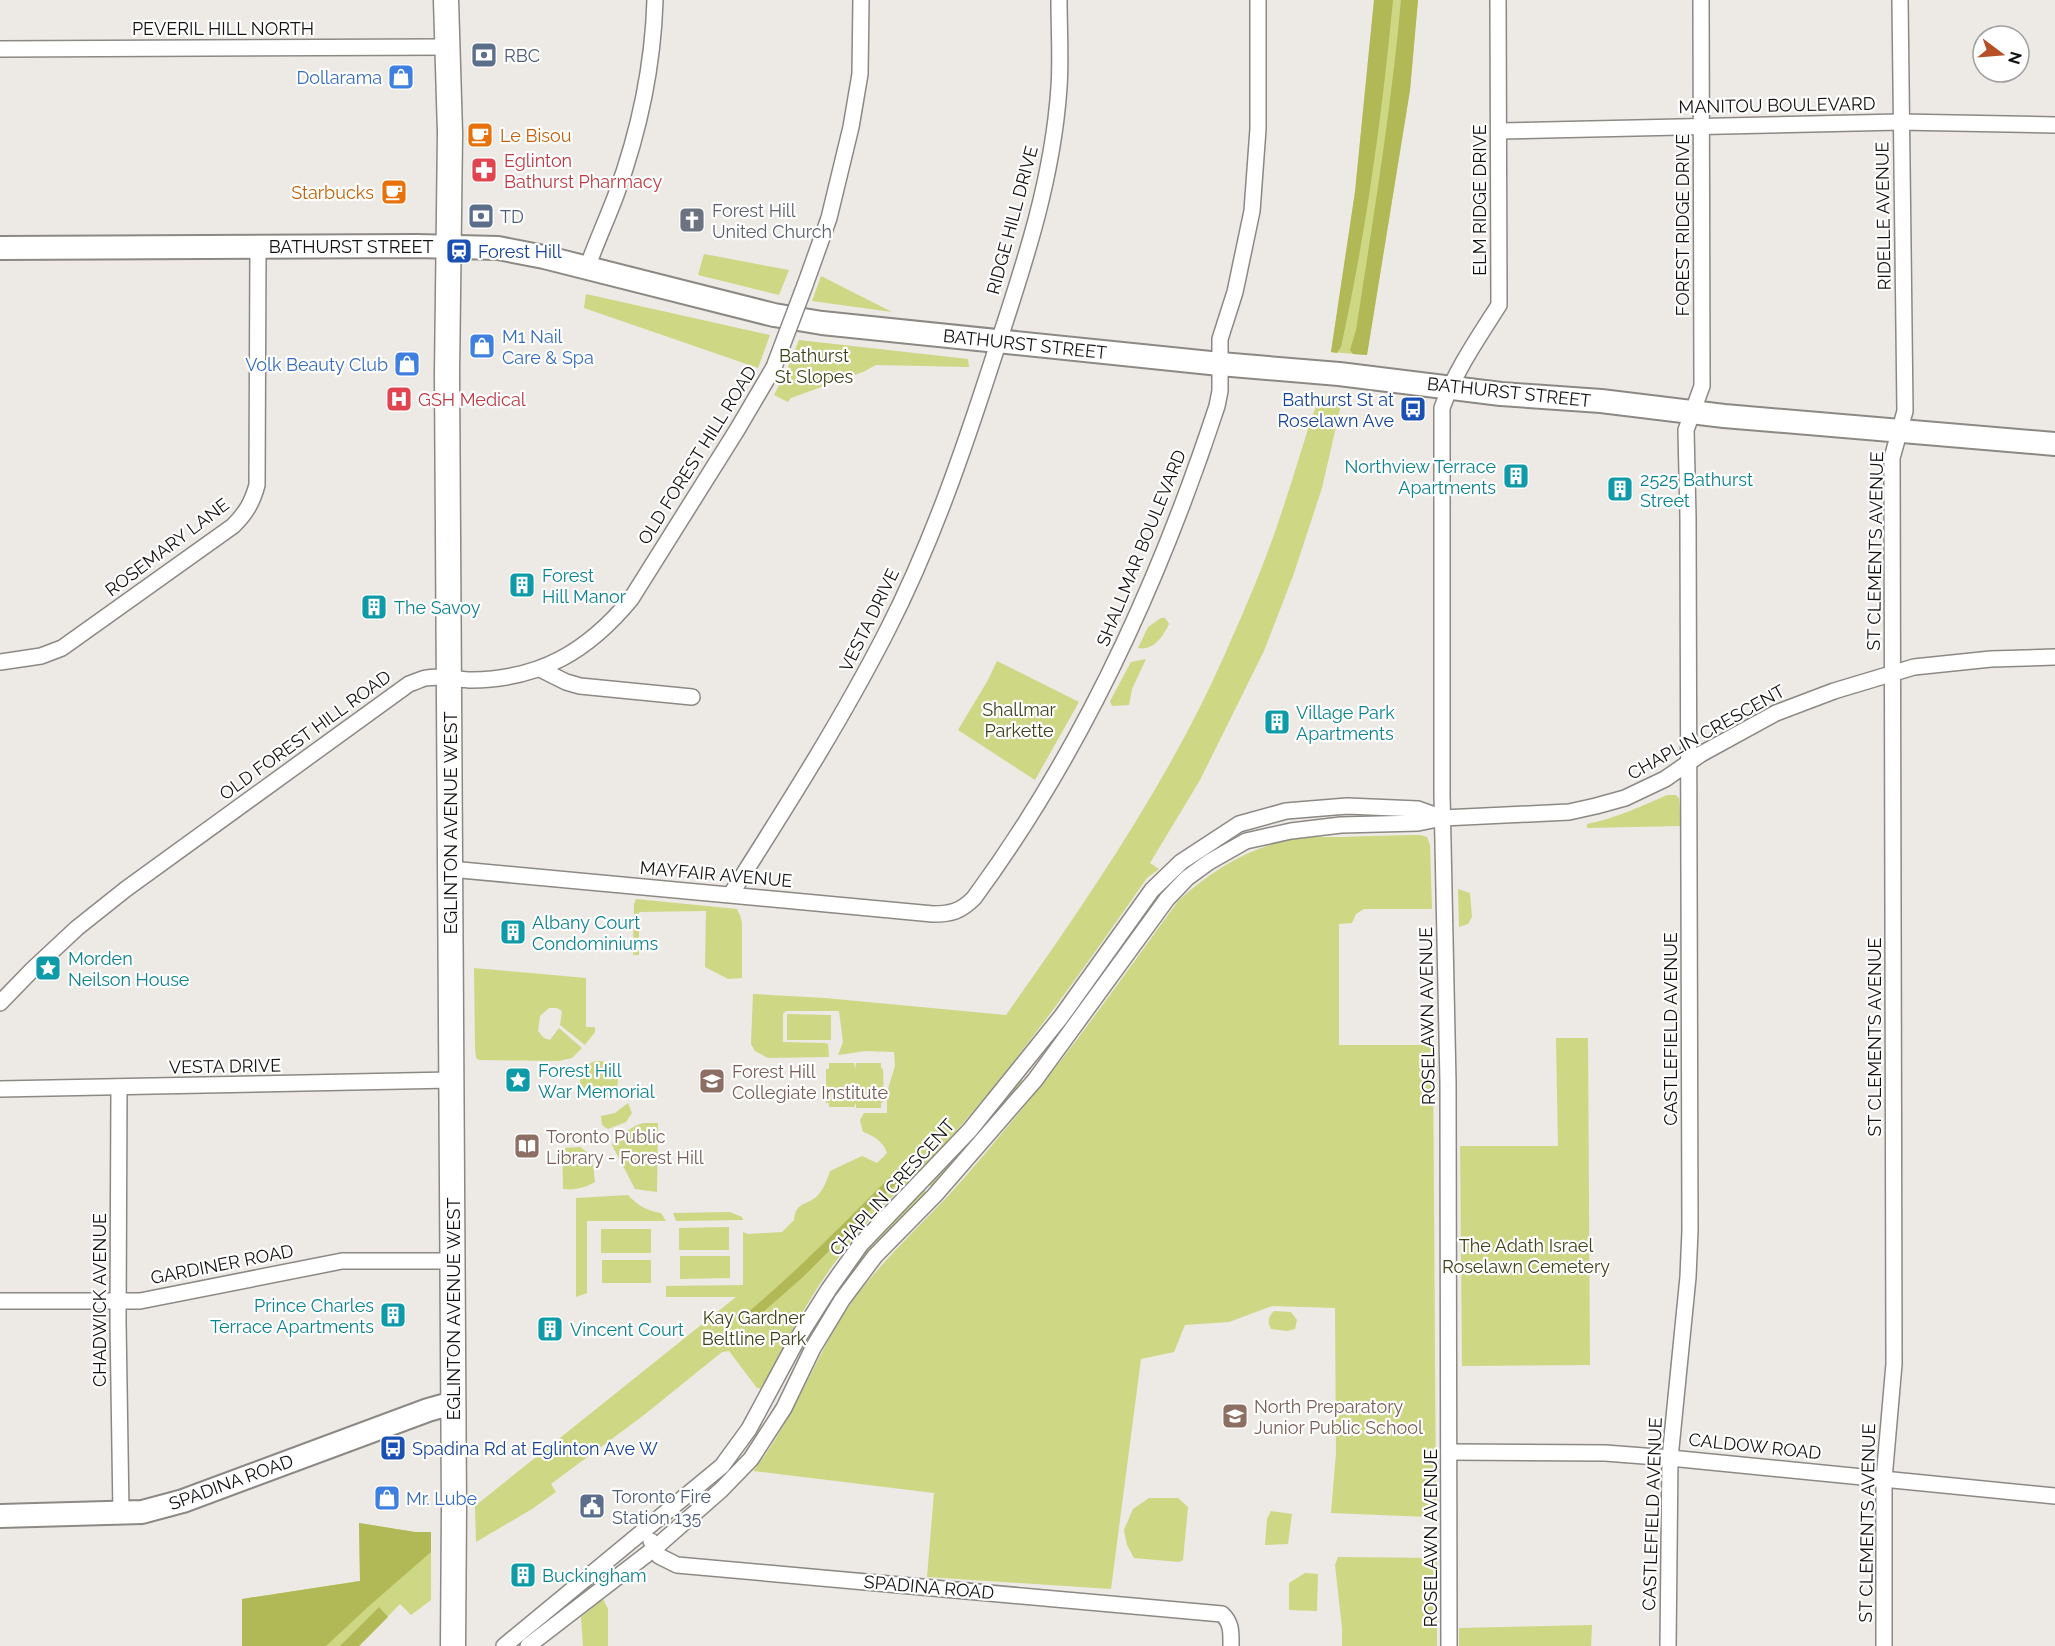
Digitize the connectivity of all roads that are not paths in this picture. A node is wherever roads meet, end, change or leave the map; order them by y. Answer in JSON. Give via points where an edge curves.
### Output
{"nodes":[{"id":1,"x":446,"y":0,"type":"edge"},
{"id":2,"x":655,"y":0,"type":"edge"},
{"id":3,"x":861,"y":0,"type":"edge"},
{"id":4,"x":1059,"y":0,"type":"edge"},
{"id":5,"x":1258,"y":0,"type":"edge"},
{"id":6,"x":1498,"y":0,"type":"edge"},
{"id":7,"x":1701,"y":0,"type":"edge"},
{"id":8,"x":1900,"y":0,"type":"edge"},
{"id":9,"x":447,"y":47,"type":"junction"},
{"id":10,"x":0,"y":49,"type":"edge"},
{"id":11,"x":1900,"y":122,"type":"junction"},
{"id":12,"x":1701,"y":125,"type":"junction"},
{"id":13,"x":2055,"y":125,"type":"edge"},
{"id":14,"x":1499,"y":131,"type":"junction"},
{"id":15,"x":258,"y":246,"type":"junction"},
{"id":16,"x":448,"y":247,"type":"junction"},
{"id":17,"x":0,"y":248,"type":"edge"},
{"id":18,"x":587,"y":268,"type":"junction"},
{"id":19,"x":999,"y":342,"type":"junction"},
{"id":20,"x":1220,"y":364,"type":"junction"},
{"id":21,"x":1450,"y":387,"type":"junction"},
{"id":22,"x":1691,"y":413,"type":"junction"},
{"id":23,"x":1900,"y":429,"type":"junction"},
{"id":24,"x":2055,"y":444,"type":"edge"},
{"id":25,"x":2055,"y":657,"type":"edge"},
{"id":26,"x":0,"y":662,"type":"edge"},
{"id":27,"x":540,"y":669,"type":"junction"},
{"id":28,"x":1893,"y":674,"type":"junction"},
{"id":29,"x":450,"y":679,"type":"junction"},
{"id":30,"x":692,"y":697,"type":"dead end"},
{"id":31,"x":1689,"y":763,"type":"junction"},
{"id":32,"x":1443,"y":818,"type":"junction"},
{"id":33,"x":450,"y":869,"type":"junction"},
{"id":34,"x":731,"y":894,"type":"junction"},
{"id":35,"x":974,"y":898,"type":"joint"},
{"id":36,"x":0,"y":1004,"type":"edge"},
{"id":37,"x":1022,"y":1067,"type":"junction"},
{"id":38,"x":451,"y":1080,"type":"junction"},
{"id":39,"x":1035,"y":1080,"type":"junction"},
{"id":40,"x":119,"y":1087,"type":"junction"},
{"id":41,"x":0,"y":1089,"type":"edge"},
{"id":42,"x":452,"y":1261,"type":"junction"},
{"id":43,"x":118,"y":1299,"type":"junction"},
{"id":44,"x":0,"y":1301,"type":"edge"},
{"id":45,"x":453,"y":1402,"type":"junction"},
{"id":46,"x":1449,"y":1452,"type":"junction"},
{"id":47,"x":1670,"y":1458,"type":"junction"},
{"id":48,"x":1884,"y":1479,"type":"junction"},
{"id":49,"x":2055,"y":1496,"type":"edge"},
{"id":50,"x":121,"y":1513,"type":"junction"},
{"id":51,"x":0,"y":1516,"type":"edge"},
{"id":52,"x":645,"y":1530,"type":"junction"},
{"id":53,"x":655,"y":1548,"type":"junction"},
{"id":54,"x":453,"y":1646,"type":"edge"},
{"id":55,"x":504,"y":1646,"type":"edge"},
{"id":56,"x":528,"y":1646,"type":"edge"},
{"id":57,"x":1231,"y":1646,"type":"edge"},
{"id":58,"x":1449,"y":1646,"type":"edge"},
{"id":59,"x":1668,"y":1646,"type":"edge"},
{"id":60,"x":1884,"y":1646,"type":"edge"}],
"edges":[{"from":1,"to":9,"type":"main road","name":"EGLINTON AVENUE WEST"},
{"from":2,"to":18,"type":"street","via":[[642,109],[616,195]]},
{"from":3,"to":27,"type":"street","name":"OLD FOREST HILL ROAD","bridge":true,"via":[[860,74],[851,127],[829,218],[774,367],[631,599],[615,619],[581,648]]},
{"from":4,"to":19,"type":"street","name":"RIDGE HILL DRIVE","via":[[1059,86],[1048,169],[1026,258]]},
{"from":5,"to":20,"type":"street","name":"SHALLMAR BOULEVARD","via":[[1258,129],[1252,211],[1235,292],[1220,339]]},
{"from":6,"to":14,"type":"street","name":"ELM RIDGE DRIVE"},
{"from":7,"to":12,"type":"street","name":"FOREST RIDGE DRIVE"},
{"from":8,"to":11,"type":"street","name":"RIDELLE AVENUE"},
{"from":9,"to":10,"type":"street","name":"PEVERIL HILL NORTH"},
{"from":9,"to":16,"type":"main road","name":"EGLINTON AVENUE WEST"},
{"from":11,"to":12,"type":"street","name":"MANITOU BOULEVARD"},
{"from":11,"to":13,"type":"street","name":"MANITOU BOULEVARD"},
{"from":11,"to":23,"type":"street","name":"RIDELLE AVENUE","via":[[1905,411]]},
{"from":12,"to":14,"type":"street","name":"MANITOU BOULEVARD"},
{"from":12,"to":22,"type":"street","name":"FOREST RIDGE DRIVE","via":[[1702,386]]},
{"from":14,"to":21,"type":"street","name":"ELM RIDGE DRIVE","via":[[1499,305]]},
{"from":15,"to":16,"type":"main road","name":"BATHURST STREET"},
{"from":15,"to":17,"type":"main road","name":"BATHURST STREET"},
{"from":15,"to":26,"type":"street","name":"ROSEMARY LANE","via":[[257,485],[246,513],[62,648],[41,656]]},
{"from":16,"to":18,"type":"main road","name":"BATHURST STREET","via":[[498,248]]},
{"from":16,"to":29,"type":"main road","name":"EGLINTON AVENUE WEST"},
{"from":18,"to":19,"type":"main road","name":"BATHURST STREET","via":[[774,315]]},
{"from":19,"to":20,"type":"main road","name":"BATHURST STREET"},
{"from":19,"to":34,"type":"street","name":"VESTA DRIVE","via":[[959,463],[888,629],[824,748]]},
{"from":20,"to":21,"type":"main road","name":"BATHURST STREET"},
{"from":20,"to":35,"type":"street","name":"SHALLMAR BOULEVARD","via":[[1217,406],[1192,483],[1131,629],[1048,787]]},
{"from":21,"to":22,"type":"main road","name":"BATHURST STREET"},
{"from":21,"to":32,"type":"street","name":"ROSELAWN AVENUE","via":[[1442,408]]},
{"from":22,"to":23,"type":"main road","name":"BATHURST STREET"},
{"from":22,"to":31,"type":"street","name":"CASTLEFIELD AVENUE","via":[[1686,440]]},
{"from":23,"to":24,"type":"main road","name":"BATHURST STREET"},
{"from":23,"to":28,"type":"street","name":"ST CLEMENTS AVENUE","via":[[1892,458]]},
{"from":25,"to":28,"type":"street","name":"CHAPLIN CRESCENT","via":[[1951,663]]},
{"from":27,"to":29,"type":"street","name":"OLD FOREST HILL ROAD","via":[[511,677]]},
{"from":27,"to":30,"type":"street","via":[[580,686]]},
{"from":28,"to":31,"type":"street","name":"CHAPLIN CRESCENT","via":[[1776,713]]},
{"from":28,"to":48,"type":"street","name":"ST CLEMENTS AVENUE","via":[[1894,1364]]},
{"from":29,"to":33,"type":"main road","name":"EGLINTON AVENUE WEST"},
{"from":29,"to":36,"type":"street","name":"OLD FOREST HILL ROAD","via":[[427,678],[409,684],[234,810],[77,928]]},
{"from":31,"to":32,"type":"street","name":"CHAPLIN CRESCENT","via":[[1625,798],[1596,806],[1569,812]]},
{"from":31,"to":47,"type":"street","name":"CASTLEFIELD AVENUE","via":[[1689,1242]]},
{"from":32,"to":37,"type":"street","name":"CHAPLIN CRESCENT","via":[[1418,809],[1347,806],[1286,811],[1239,824],[1181,862],[1152,890]]},
{"from":32,"to":39,"type":"street","name":"CHAPLIN CRESCENT","via":[[1418,824],[1341,825],[1291,831],[1246,842],[1209,862],[1167,899]]},
{"from":32,"to":46,"type":"street","name":"ROSELAWN AVENUE"},
{"from":33,"to":34,"type":"street","name":"MAYFAIR AVENUE"},
{"from":33,"to":38,"type":"main road","name":"EGLINTON AVENUE WEST"},
{"from":34,"to":35,"type":"street","name":"MAYFAIR AVENUE","via":[[944,914],[955,913]]},
{"from":37,"to":39,"type":"street"},
{"from":37,"to":52,"type":"street","name":"CHAPLIN CRESCENT","via":[[970,1130],[861,1244],[798,1338],[749,1429],[722,1466]]},
{"from":38,"to":40,"type":"street","name":"VESTA DRIVE"},
{"from":38,"to":42,"type":"main road","name":"EGLINTON AVENUE WEST"},
{"from":39,"to":53,"type":"street","name":"CHAPLIN CRESCENT","via":[[942,1187],[875,1256],[836,1310],[784,1408],[751,1459]]},
{"from":40,"to":41,"type":"street","name":"VESTA DRIVE"},
{"from":40,"to":43,"type":"street","name":"CHADWICK AVENUE"},
{"from":42,"to":43,"type":"street","name":"GARDINER ROAD","via":[[342,1261],[140,1301]]},
{"from":42,"to":45,"type":"main road","name":"EGLINTON AVENUE WEST"},
{"from":43,"to":44,"type":"street","name":"GARDINER ROAD"},
{"from":43,"to":50,"type":"street","name":"CHADWICK AVENUE"},
{"from":45,"to":50,"type":"main road","name":"SPADINA ROAD","via":[[183,1502]]},
{"from":45,"to":54,"type":"main road","name":"EGLINTON AVENUE WEST"},
{"from":46,"to":47,"type":"street","name":"CALDOW ROAD","via":[[1605,1453]]},
{"from":46,"to":58,"type":"street","name":"ROSELAWN AVENUE"},
{"from":47,"to":48,"type":"street","name":"CALDOW ROAD"},
{"from":47,"to":59,"type":"street","name":"CASTLEFIELD AVENUE"},
{"from":48,"to":49,"type":"street","name":"CALDOW ROAD"},
{"from":48,"to":60,"type":"street","name":"ST CLEMENTS AVENUE"},
{"from":50,"to":51,"type":"main road","name":"SPADINA ROAD"},
{"from":52,"to":53,"type":"street","name":"SPADINA ROAD"},
{"from":52,"to":55,"type":"street","name":"CHAPLIN CRESCENT"},
{"from":53,"to":56,"type":"street","name":"CHAPLIN CRESCENT"},
{"from":53,"to":57,"type":"street","name":"SPADINA ROAD","via":[[662,1558],[677,1564],[1222,1614],[1231,1627]]}]}
